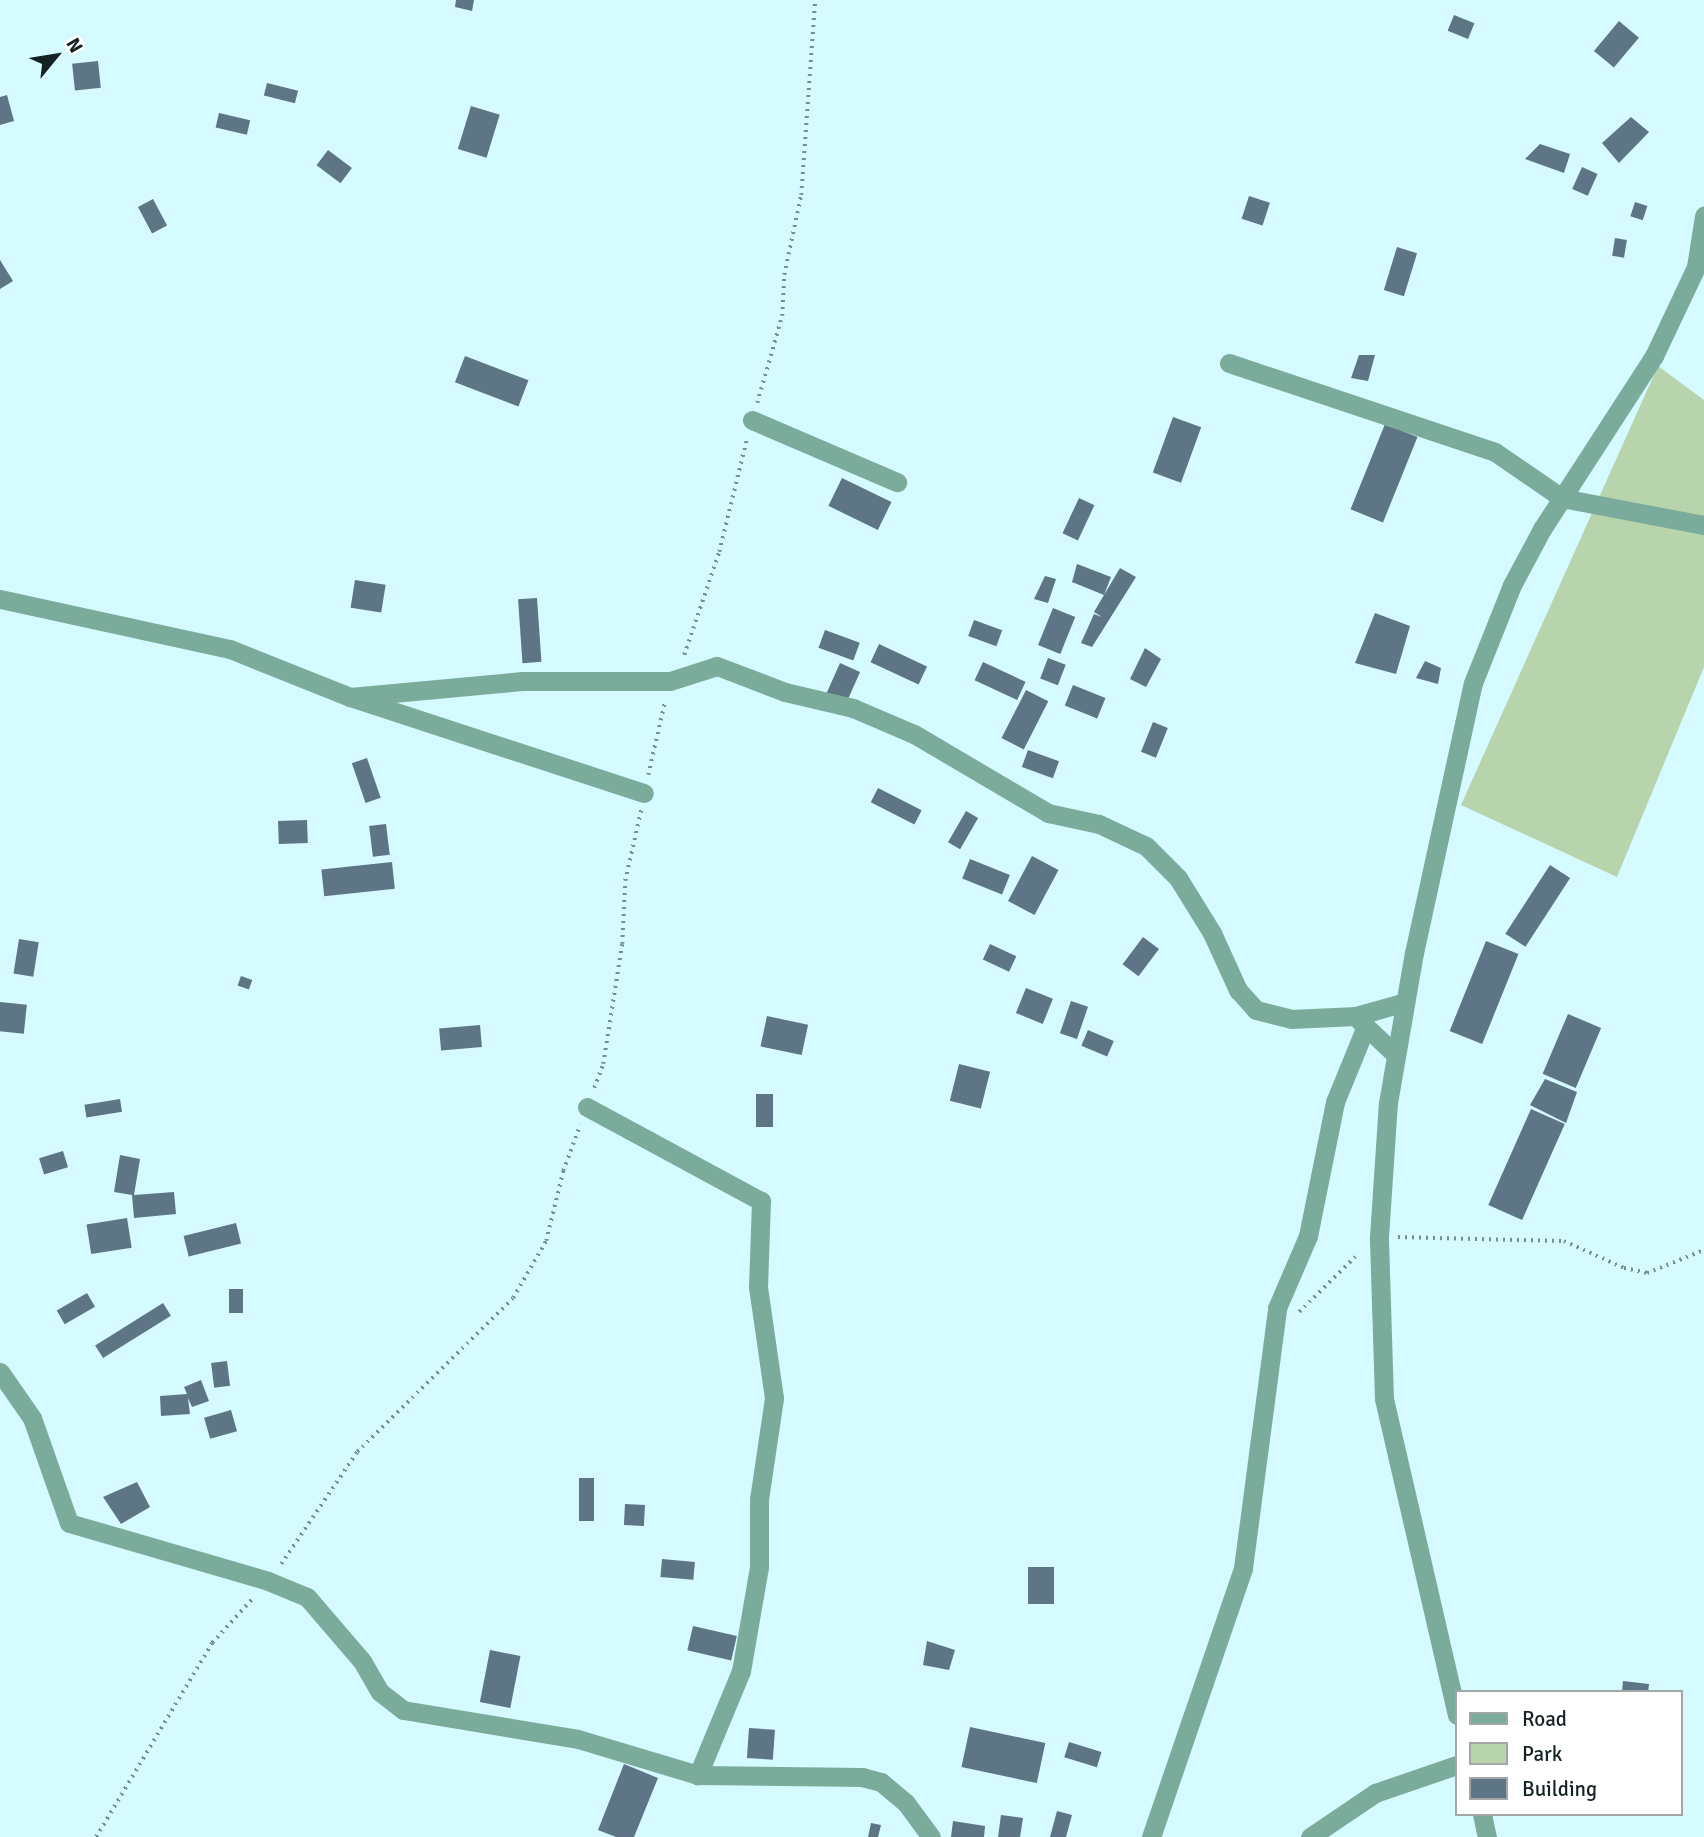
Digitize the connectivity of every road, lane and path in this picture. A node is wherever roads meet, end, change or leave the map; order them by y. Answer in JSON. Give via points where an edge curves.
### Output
{"nodes":[{"id":1,"x":815,"y":0,"type":"edge"},
{"id":2,"x":1704,"y":216,"type":"edge"},
{"id":3,"x":1229,"y":362,"type":"dead end"},
{"id":4,"x":752,"y":420,"type":"junction"},
{"id":5,"x":897,"y":482,"type":"dead end"},
{"id":6,"x":1562,"y":498,"type":"junction"},
{"id":7,"x":1704,"y":525,"type":"edge"},
{"id":8,"x":0,"y":599,"type":"edge"},
{"id":9,"x":670,"y":681,"type":"junction"},
{"id":10,"x":350,"y":697,"type":"junction"},
{"id":11,"x":644,"y":793,"type":"junction"},
{"id":12,"x":1405,"y":1002,"type":"junction"},
{"id":13,"x":1361,"y":1021,"type":"junction"},
{"id":14,"x":1396,"y":1055,"type":"junction"},
{"id":15,"x":587,"y":1107,"type":"junction"},
{"id":16,"x":1379,"y":1237,"type":"junction"},
{"id":17,"x":1704,"y":1250,"type":"edge"},
{"id":18,"x":1273,"y":1334,"type":"junction"},
{"id":19,"x":0,"y":1372,"type":"edge"},
{"id":20,"x":268,"y":1581,"type":"junction"},
{"id":21,"x":1456,"y":1711,"type":"edge"},
{"id":22,"x":1456,"y":1765,"type":"edge"},
{"id":23,"x":698,"y":1775,"type":"junction"},
{"id":24,"x":1482,"y":1816,"type":"edge"},
{"id":25,"x":96,"y":1837,"type":"edge"},
{"id":26,"x":931,"y":1837,"type":"edge"},
{"id":27,"x":1152,"y":1837,"type":"edge"},
{"id":28,"x":1310,"y":1837,"type":"edge"},
{"id":29,"x":1487,"y":1837,"type":"edge"}],
"edges":[{"from":1,"to":4,"type":"path","via":[[802,195],[784,275],[782,316]]},
{"from":2,"to":6,"type":"street","via":[[1696,267],[1654,356]]},
{"from":3,"to":6,"type":"street","via":[[1494,452]]},
{"from":4,"to":5,"type":"street"},
{"from":4,"to":9,"type":"path","via":[[719,552],[687,649]]},
{"from":6,"to":7,"type":"street"},
{"from":6,"to":12,"type":"street","via":[[1512,585],[1473,683]]},
{"from":8,"to":10,"type":"street","via":[[230,649]]},
{"from":9,"to":10,"type":"street","via":[[521,681]]},
{"from":9,"to":11,"type":"path"},
{"from":9,"to":13,"type":"street","via":[[717,666],[785,692],[853,708],[914,734],[1048,813],[1114,829],[1146,846],[1178,878],[1212,933],[1238,990],[1256,1010],[1291,1019]]},
{"from":10,"to":11,"type":"street"},
{"from":11,"to":15,"type":"path","via":[[625,881],[622,944],[603,1064]]},
{"from":12,"to":13,"type":"street"},
{"from":12,"to":14,"type":"street"},
{"from":13,"to":14,"type":"street"},
{"from":13,"to":18,"type":"street","via":[[1335,1102],[1308,1236],[1277,1308]]},
{"from":14,"to":16,"type":"street"},
{"from":15,"to":20,"type":"path","via":[[563,1171],[545,1241],[513,1298],[357,1452]]},
{"from":15,"to":23,"type":"street","via":[[761,1201],[758,1287],[774,1398],[759,1499],[759,1567],[741,1671]]},
{"from":16,"to":17,"type":"path","via":[[1564,1241],[1624,1268],[1647,1273]]},
{"from":16,"to":18,"type":"path"},
{"from":16,"to":21,"type":"street","via":[[1384,1399]]},
{"from":18,"to":27,"type":"street","via":[[1243,1568]]},
{"from":19,"to":20,"type":"street","via":[[32,1418],[69,1523]]},
{"from":20,"to":23,"type":"street","via":[[306,1597],[362,1661],[380,1692],[403,1710],[578,1739]]},
{"from":20,"to":25,"type":"path","via":[[212,1643]]},
{"from":22,"to":28,"type":"street","via":[[1375,1793]]},
{"from":23,"to":26,"type":"street","via":[[862,1777],[881,1782],[906,1803]]},
{"from":24,"to":29,"type":"street"}]}
